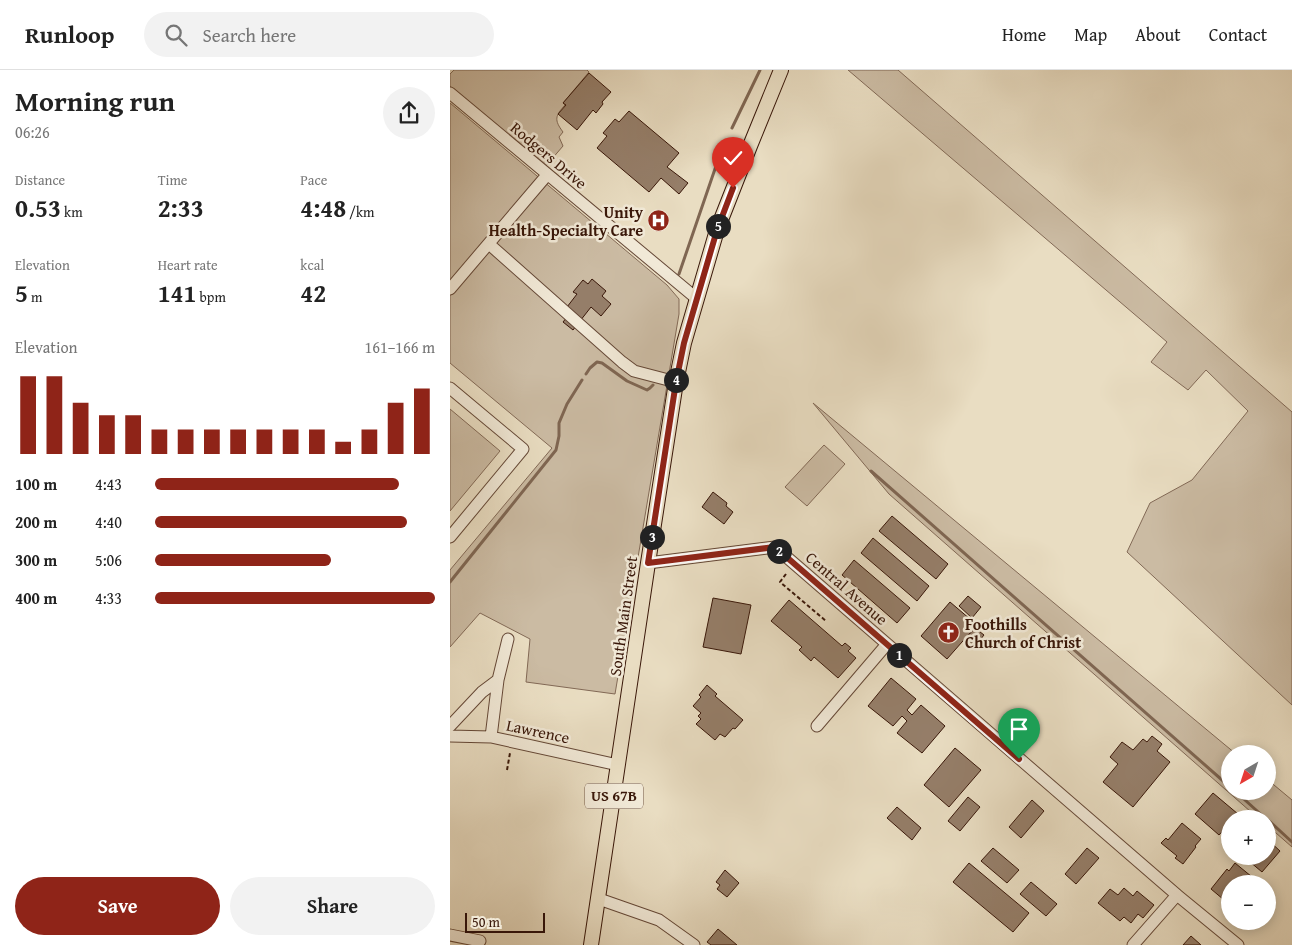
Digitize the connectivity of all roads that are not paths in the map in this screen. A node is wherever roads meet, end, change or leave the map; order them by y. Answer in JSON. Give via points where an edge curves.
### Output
{"nodes":[{"id":1,"x":781,"y":70,"type":"edge"},
{"id":2,"x":450,"y":93,"type":"edge"},
{"id":3,"x":547,"y":175,"type":"junction"},
{"id":4,"x":489,"y":244,"type":"junction"},
{"id":5,"x":450,"y":289,"type":"edge"},
{"id":6,"x":696,"y":298,"type":"junction"},
{"id":7,"x":676,"y":382,"type":"junction"},
{"id":8,"x":450,"y":388,"type":"edge"},
{"id":9,"x":450,"y":537,"type":"edge"},
{"id":10,"x":648,"y":563,"type":"junction"},
{"id":11,"x":508,"y":639,"type":"dead end"},
{"id":12,"x":887,"y":644,"type":"junction"},
{"id":13,"x":498,"y":680,"type":"junction"},
{"id":14,"x":450,"y":726,"type":"edge"},
{"id":15,"x":817,"y":726,"type":"dead end"},
{"id":16,"x":450,"y":736,"type":"edge"},
{"id":17,"x":491,"y":737,"type":"junction"},
{"id":18,"x":618,"y":765,"type":"junction"},
{"id":19,"x":1176,"y":895,"type":"junction"},
{"id":20,"x":599,"y":899,"type":"junction"},
{"id":21,"x":450,"y":935,"type":"edge"},
{"id":22,"x":480,"y":941,"type":"dead end"},
{"id":23,"x":591,"y":945,"type":"edge"},
{"id":24,"x":694,"y":945,"type":"edge"},
{"id":25,"x":1133,"y":945,"type":"edge"},
{"id":26,"x":1238,"y":945,"type":"edge"}],
"edges":[{"from":1,"to":6,"type":"main road","name":"South Main Street","number":"US 67B","via":[[717,230]]},
{"from":2,"to":3,"type":"street","name":"Rodgers Drive"},
{"from":3,"to":4,"type":"street"},
{"from":3,"to":6,"type":"street","name":"Rodgers Drive"},
{"from":4,"to":5,"type":"street"},
{"from":4,"to":7,"type":"street","via":[[634,370]]},
{"from":6,"to":7,"type":"main road","name":"South Main Street","number":"US 67B"},
{"from":7,"to":10,"type":"main road","name":"South Main Street","number":"US 67B"},
{"from":8,"to":9,"type":"street","via":[[524,449]]},
{"from":10,"to":12,"type":"street","name":"Central Avenue","via":[[775,547]]},
{"from":10,"to":18,"type":"main road","name":"South Main Street","number":"US 67B"},
{"from":11,"to":13,"type":"street"},
{"from":12,"to":15,"type":"street"},
{"from":12,"to":19,"type":"street","name":"Central Avenue"},
{"from":13,"to":14,"type":"street"},
{"from":13,"to":17,"type":"street"},
{"from":16,"to":17,"type":"street","name":"Lawrence"},
{"from":17,"to":18,"type":"street","name":"Lawrence"},
{"from":18,"to":20,"type":"main road","name":"South Main Street","number":"US 67B"},
{"from":19,"to":25,"type":"street"},
{"from":19,"to":26,"type":"street","name":"Central Avenue"},
{"from":20,"to":23,"type":"main road","name":"South Main Street","number":"US 67B"},
{"from":20,"to":24,"type":"street","via":[[659,920]]},
{"from":21,"to":22,"type":"street"}]}
